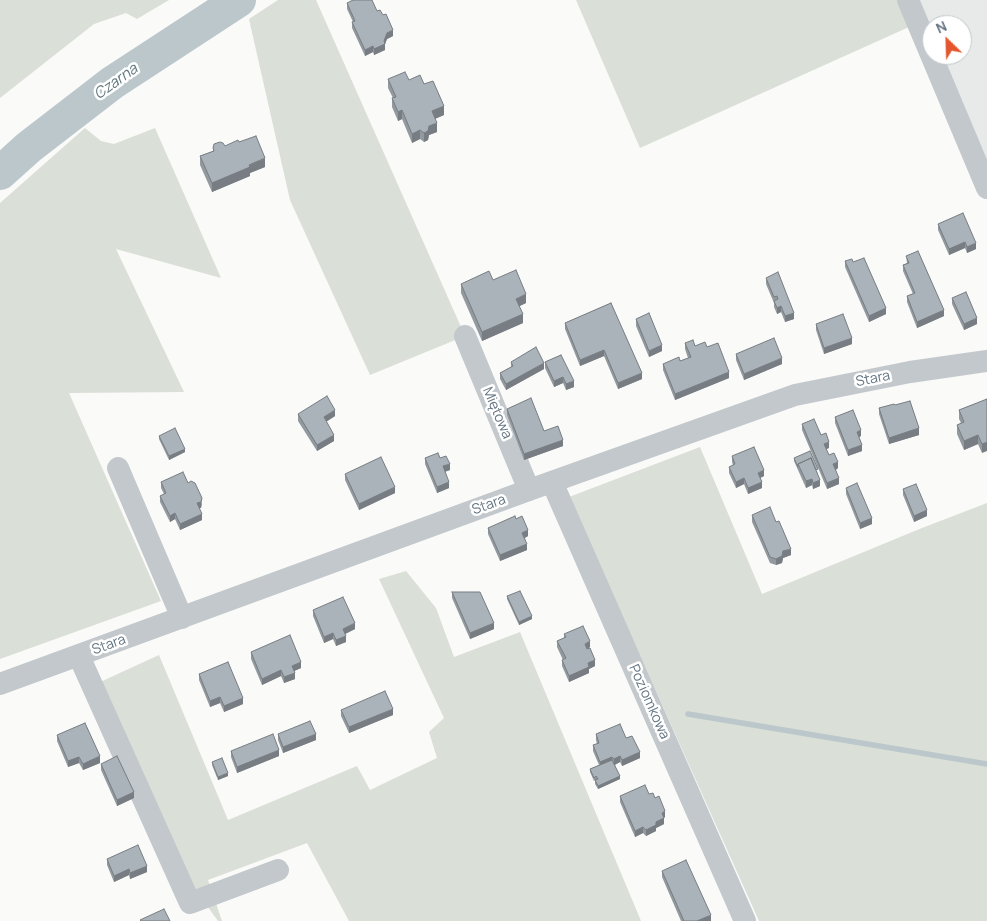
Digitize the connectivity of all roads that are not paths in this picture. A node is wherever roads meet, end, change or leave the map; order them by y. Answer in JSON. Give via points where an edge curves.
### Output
{"nodes":[{"id":1,"x":908,"y":0,"type":"edge"},
{"id":2,"x":987,"y":188,"type":"edge"},
{"id":3,"x":465,"y":336,"type":"dead end"},
{"id":4,"x":987,"y":361,"type":"edge"},
{"id":5,"x":118,"y":468,"type":"dead end"},
{"id":6,"x":552,"y":482,"type":"junction"},
{"id":7,"x":529,"y":490,"type":"junction"},
{"id":8,"x":182,"y":618,"type":"junction"},
{"id":9,"x":79,"y":656,"type":"junction"},
{"id":10,"x":0,"y":684,"type":"edge"},
{"id":11,"x":278,"y":870,"type":"dead end"},
{"id":12,"x":745,"y":921,"type":"edge"}],
"edges":[{"from":1,"to":2,"type":"street"},
{"from":3,"to":7,"type":"street","name":"Miętowa"},
{"from":4,"to":6,"type":"street","name":"Stara","via":[[910,372],[795,395]]},
{"from":5,"to":8,"type":"street"},
{"from":6,"to":7,"type":"street","name":"Stara"},
{"from":6,"to":12,"type":"street","name":"Poziomkowa"},
{"from":7,"to":8,"type":"street","name":"Stara"},
{"from":8,"to":9,"type":"street","name":"Stara"},
{"from":9,"to":10,"type":"street","name":"Stara"},
{"from":9,"to":11,"type":"street","via":[[190,903]]}]}
